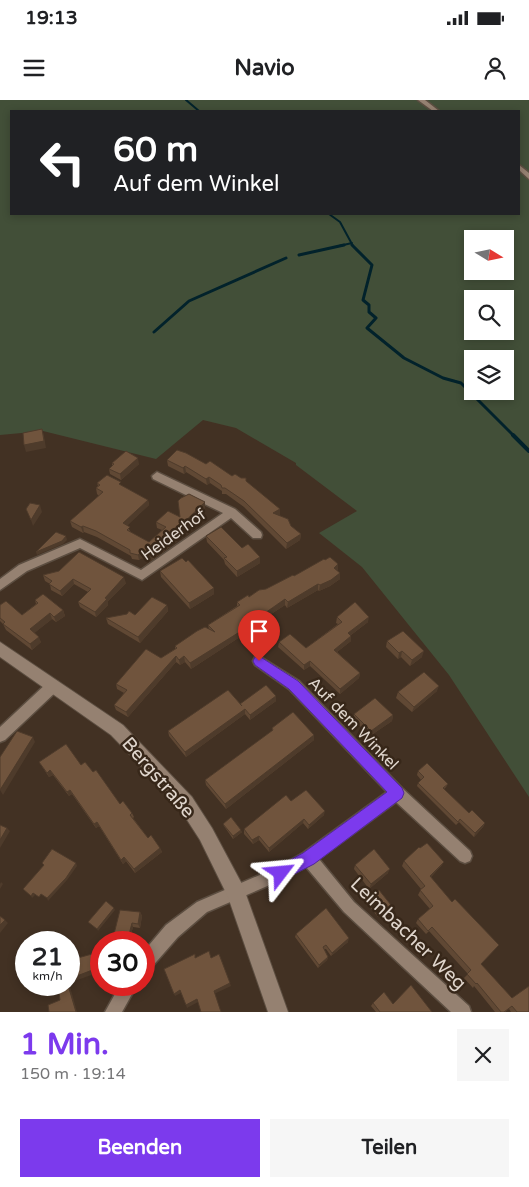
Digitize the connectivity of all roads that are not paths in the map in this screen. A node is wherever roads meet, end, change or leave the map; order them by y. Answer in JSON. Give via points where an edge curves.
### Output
{"nodes":[{"id":1,"x":421,"y":100,"type":"edge"},
{"id":2,"x":435,"y":110,"type":"edge"},
{"id":3,"x":520,"y":168,"type":"edge"},
{"id":4,"x":529,"y":177,"type":"edge"},
{"id":5,"x":157,"y":476,"type":"dead end"},
{"id":6,"x":231,"y":512,"type":"junction"},
{"id":7,"x":257,"y":535,"type":"dead end"},
{"id":8,"x":0,"y":585,"type":"edge"},
{"id":9,"x":0,"y":648,"type":"edge"},
{"id":10,"x":259,"y":661,"type":"dead end"},
{"id":11,"x":53,"y":686,"type":"junction"},
{"id":12,"x":0,"y":736,"type":"edge"},
{"id":13,"x":397,"y":793,"type":"junction"},
{"id":14,"x":465,"y":856,"type":"dead end"},
{"id":15,"x":308,"y":858,"type":"junction"},
{"id":16,"x":236,"y":894,"type":"junction"},
{"id":17,"x":155,"y":950,"type":"edge"},
{"id":18,"x":122,"y":996,"type":"edge"},
{"id":19,"x":113,"y":1012,"type":"edge"},
{"id":20,"x":278,"y":1012,"type":"edge"},
{"id":21,"x":463,"y":1012,"type":"edge"}],
"edges":[{"from":1,"to":2,"type":"street"},
{"from":3,"to":4,"type":"street"},
{"from":5,"to":6,"type":"street","name":"Heiderhof"},
{"from":6,"to":7,"type":"street","name":"Heiderhof"},
{"from":6,"to":8,"type":"street","name":"Heiderhof","via":[[142,576],[80,543],[23,568]]},
{"from":9,"to":11,"type":"street","name":"Bergstraße"},
{"from":10,"to":13,"type":"street","name":"Auf dem Winkel","via":[[294,685]]},
{"from":11,"to":12,"type":"street"},
{"from":11,"to":16,"type":"street","name":"Bergstraße","via":[[117,730],[172,786],[206,834]]},
{"from":13,"to":14,"type":"street","name":"Auf dem Winkel"},
{"from":13,"to":15,"type":"street","name":"Auf dem Winkel"},
{"from":15,"to":16,"type":"street","name":"Auf dem Winkel"},
{"from":15,"to":21,"type":"street","name":"Leimbacher Weg","via":[[348,907]]},
{"from":16,"to":17,"type":"street","name":"Auf dem Winkel","via":[[202,908],[172,931]]},
{"from":16,"to":20,"type":"street","name":"Bergstraße"},
{"from":18,"to":19,"type":"street"}]}
